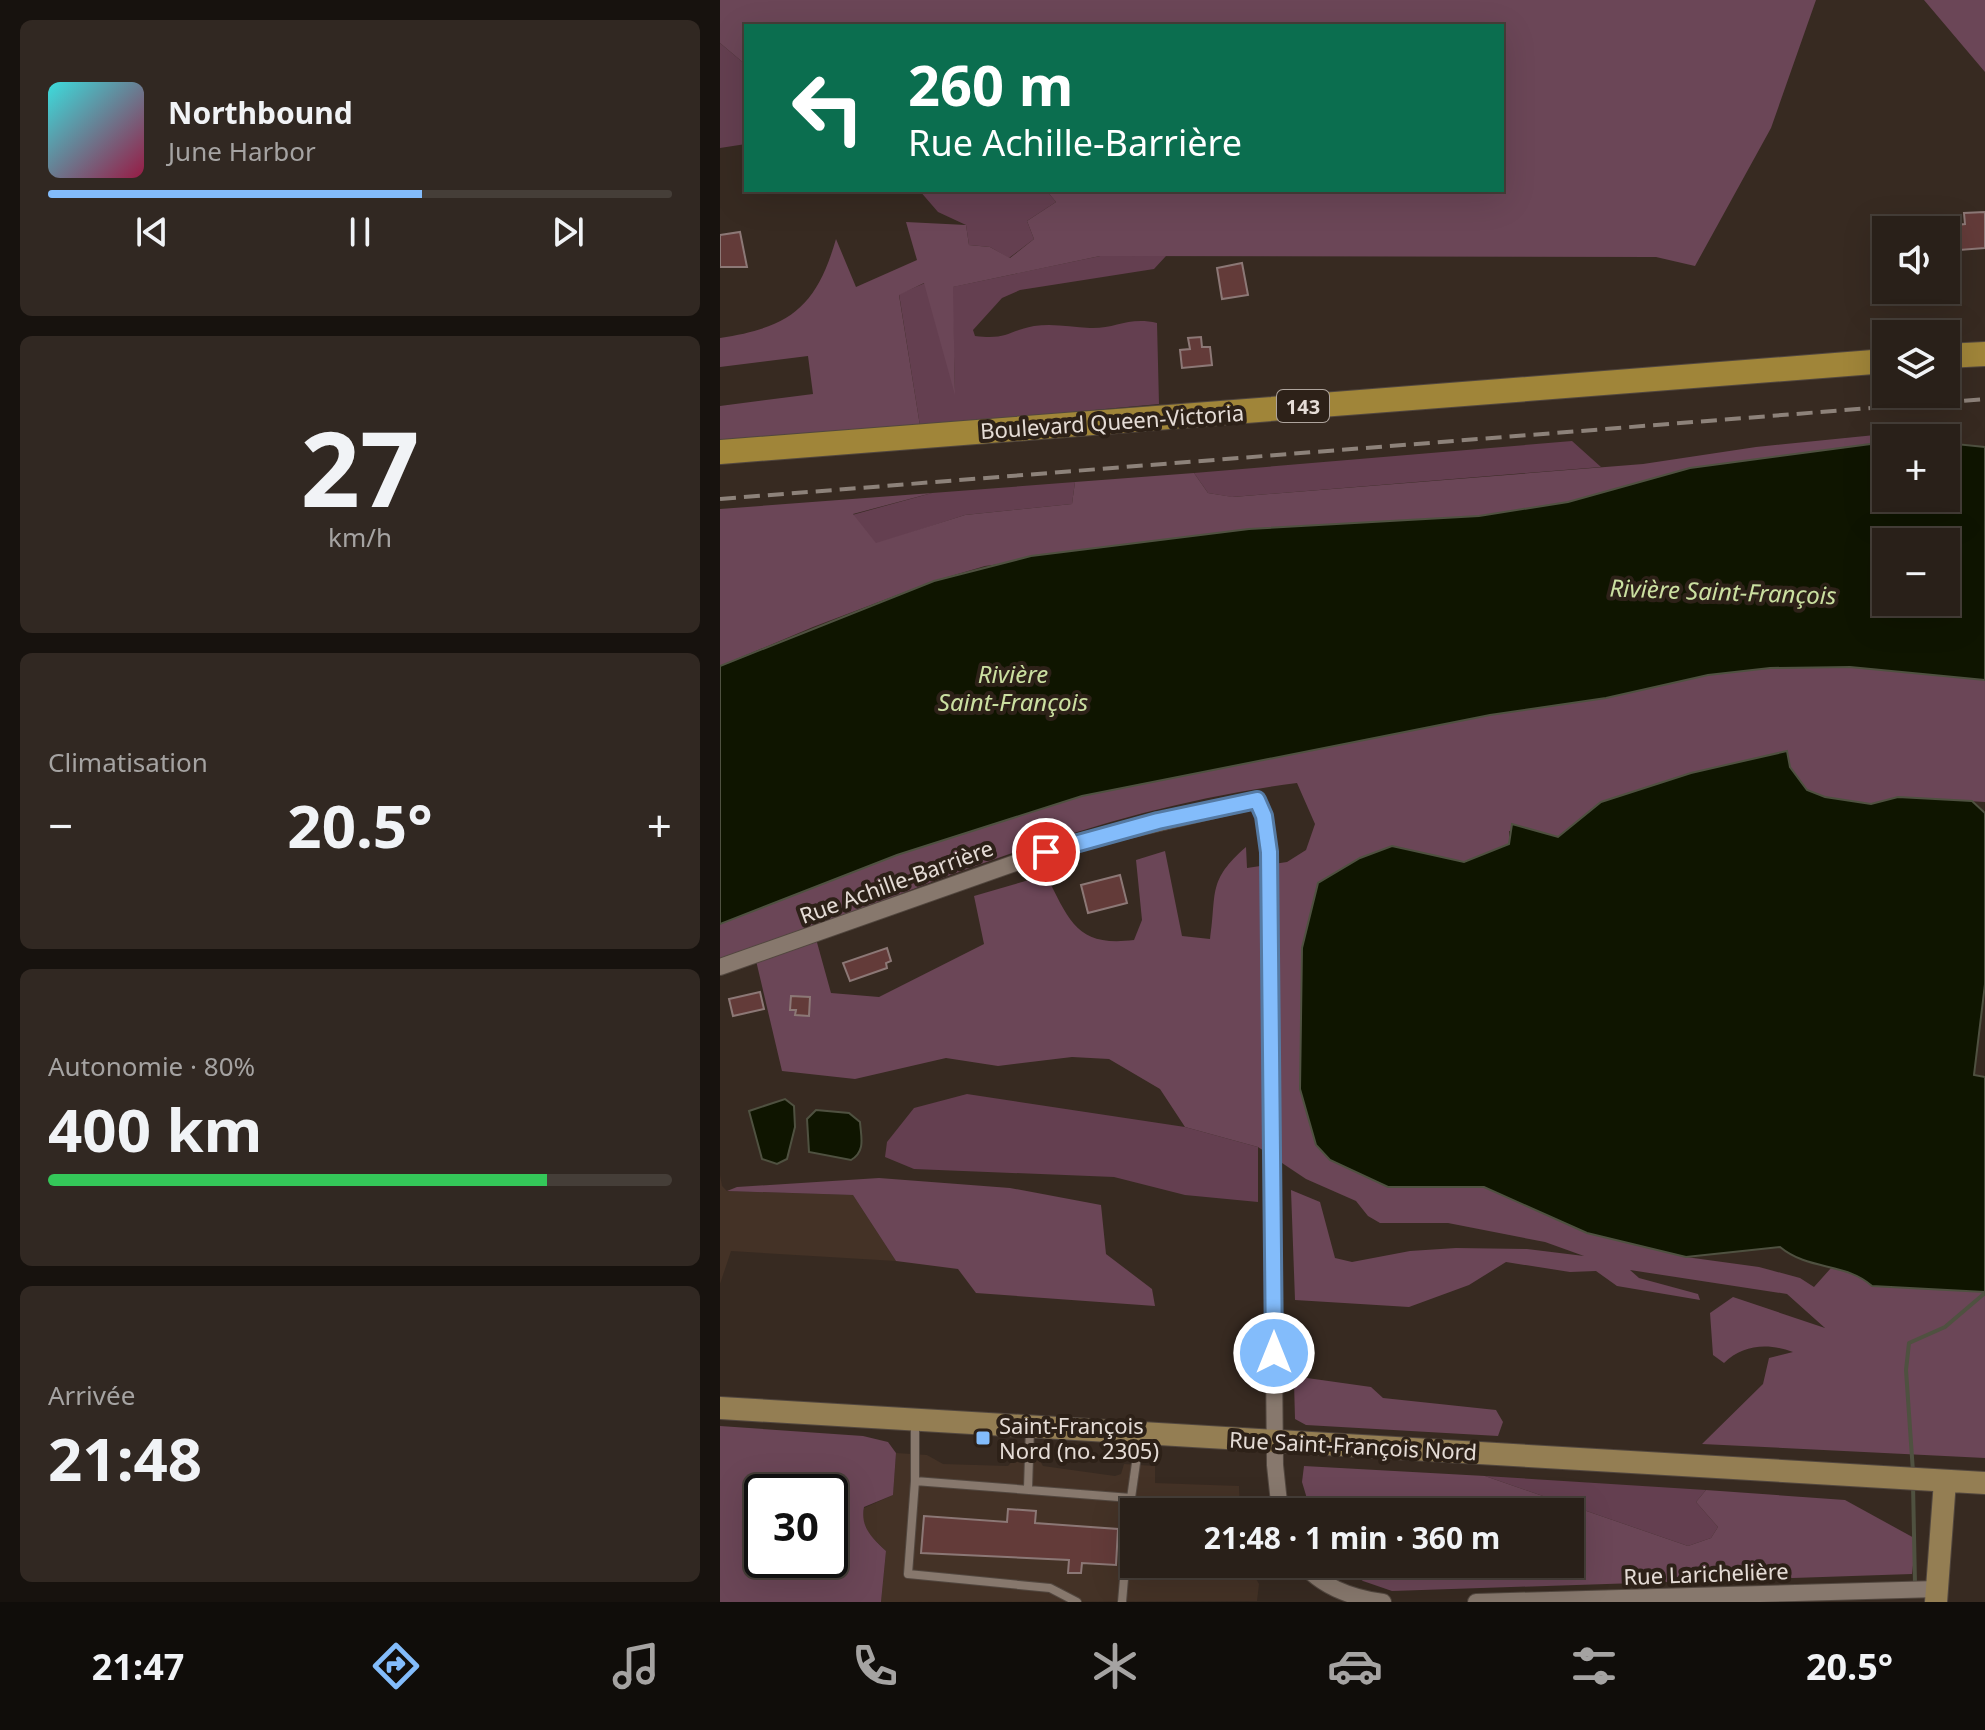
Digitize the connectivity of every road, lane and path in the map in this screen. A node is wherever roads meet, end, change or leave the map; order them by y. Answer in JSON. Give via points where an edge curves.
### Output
{"nodes":[{"id":1,"x":1985,"y":354,"type":"edge"},
{"id":2,"x":1960,"y":355,"type":"edge"},
{"id":3,"x":1872,"y":362,"type":"edge"},
{"id":4,"x":720,"y":452,"type":"edge"},
{"id":5,"x":720,"y":967,"type":"edge"},
{"id":6,"x":720,"y":1408,"type":"edge"},
{"id":7,"x":915,"y":1418,"type":"junction"},
{"id":8,"x":1030,"y":1426,"type":"junction"},
{"id":9,"x":1141,"y":1432,"type":"junction"},
{"id":10,"x":1275,"y":1440,"type":"junction"},
{"id":11,"x":915,"y":1481,"type":"junction"},
{"id":12,"x":1945,"y":1481,"type":"junction"},
{"id":13,"x":1985,"y":1483,"type":"edge"},
{"id":14,"x":1028,"y":1488,"type":"junction"},
{"id":15,"x":1131,"y":1498,"type":"joint"},
{"id":16,"x":1279,"y":1498,"type":"edge"},
{"id":17,"x":1124,"y":1578,"type":"edge"},
{"id":18,"x":1316,"y":1578,"type":"edge"},
{"id":19,"x":1937,"y":1596,"type":"edge"},
{"id":20,"x":1077,"y":1602,"type":"edge"},
{"id":21,"x":1122,"y":1602,"type":"edge"},
{"id":22,"x":1383,"y":1602,"type":"edge"},
{"id":23,"x":1476,"y":1602,"type":"edge"}],
"edges":[{"from":1,"to":2,"type":"main road"},
{"from":3,"to":4,"type":"main road","name":"Boulevard Queen-Victoria","number":"143"},
{"from":5,"to":10,"type":"street","name":"Rue Achille-Barrière","via":[[1069,844],[1257,800],[1269,852]]},
{"from":6,"to":7,"type":"street","name":"Rue Saint-François Nord"},
{"from":7,"to":8,"type":"street","name":"Rue Saint-François Nord"},
{"from":7,"to":11,"type":"lane"},
{"from":8,"to":9,"type":"street","name":"Rue Saint-François Nord"},
{"from":8,"to":14,"type":"lane"},
{"from":9,"to":10,"type":"street","name":"Rue Saint-François Nord"},
{"from":9,"to":15,"type":"lane"},
{"from":10,"to":12,"type":"street","name":"Rue Saint-François Nord"},
{"from":10,"to":16,"type":"street"},
{"from":11,"to":14,"type":"lane"},
{"from":11,"to":20,"type":"lane","via":[[908,1574],[1050,1588]]},
{"from":12,"to":13,"type":"street","name":"Rue Saint-François Nord"},
{"from":12,"to":19,"type":"street"},
{"from":14,"to":15,"type":"lane"},
{"from":17,"to":21,"type":"lane"},
{"from":18,"to":22,"type":"street"},
{"from":19,"to":23,"type":"street","name":"Rue Larichelière"}]}
